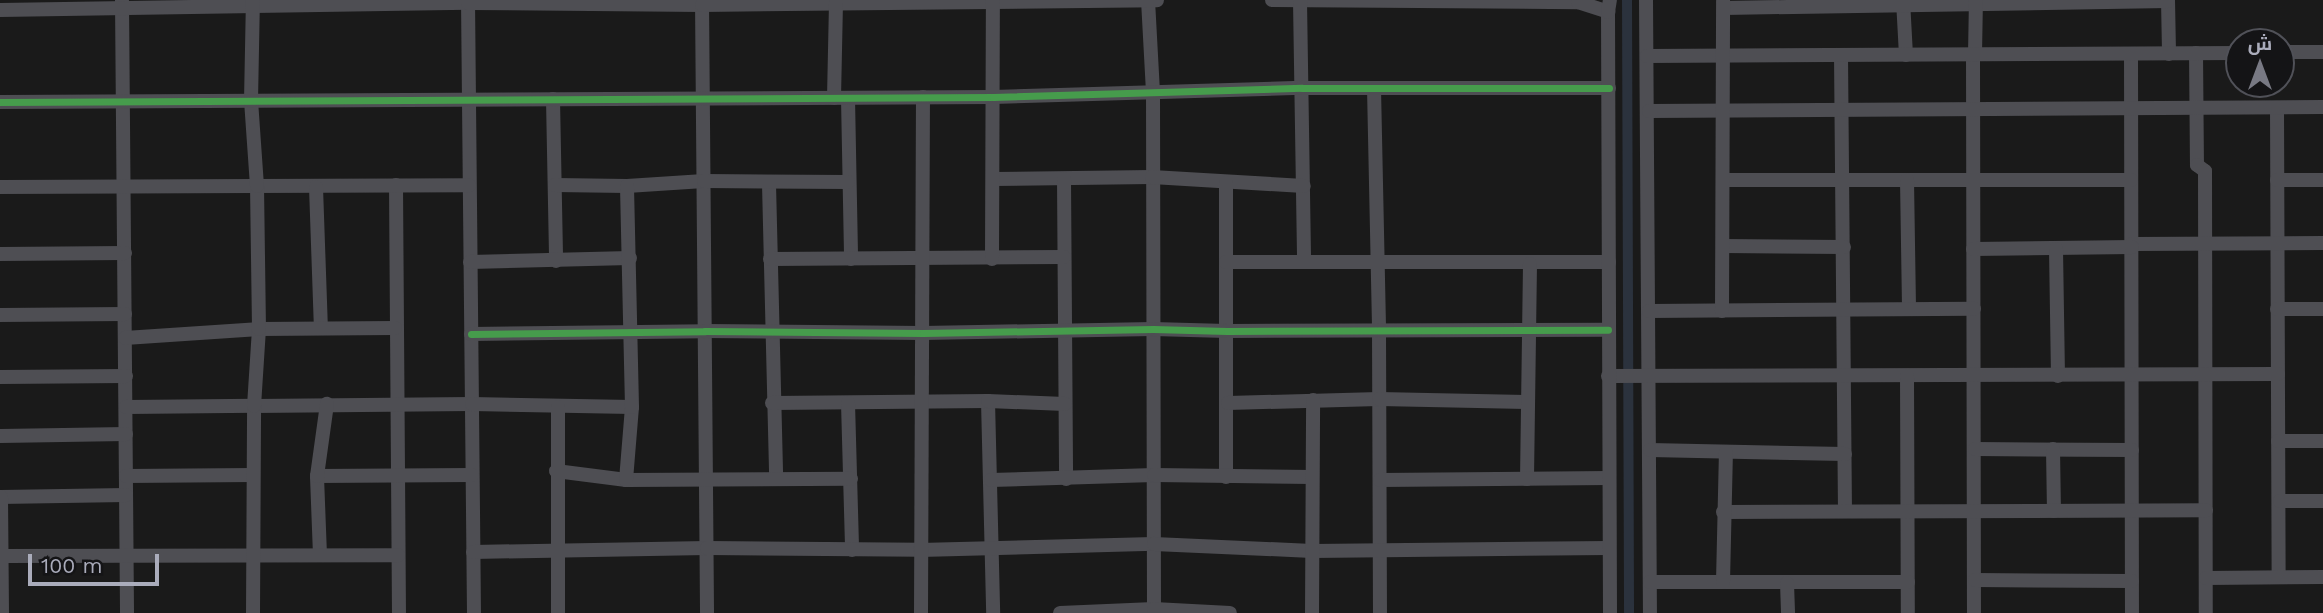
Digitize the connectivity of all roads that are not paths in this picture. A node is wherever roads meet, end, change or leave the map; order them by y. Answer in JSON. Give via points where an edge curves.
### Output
{"nodes":[{"id":1,"x":956,"y":0,"type":"edge"},
{"id":2,"x":993,"y":0,"type":"edge"},
{"id":3,"x":1148,"y":0,"type":"edge"},
{"id":4,"x":1157,"y":0,"type":"edge"},
{"id":5,"x":1272,"y":0,"type":"edge"},
{"id":6,"x":1340,"y":0,"type":"edge"},
{"id":7,"x":1646,"y":0,"type":"edge"},
{"id":8,"x":1300,"y":1,"type":"edge"},
{"id":9,"x":1976,"y":1,"type":"edge"},
{"id":10,"x":2168,"y":1,"type":"edge"},
{"id":11,"x":468,"y":2,"type":"edge"},
{"id":12,"x":616,"y":2,"type":"edge"},
{"id":13,"x":702,"y":2,"type":"edge"},
{"id":14,"x":836,"y":2,"type":"junction"},
{"id":15,"x":1903,"y":2,"type":"edge"},
{"id":16,"x":253,"y":4,"type":"edge"},
{"id":17,"x":1723,"y":4,"type":"edge"},
{"id":18,"x":38,"y":5,"type":"edge"},
{"id":19,"x":122,"y":5,"type":"edge"},
{"id":20,"x":1609,"y":6,"type":"edge"},
{"id":21,"x":0,"y":9,"type":"edge"},
{"id":22,"x":2323,"y":51,"type":"edge"},
{"id":23,"x":2295,"y":52,"type":"edge"},
{"id":24,"x":2196,"y":53,"type":"junction"},
{"id":25,"x":2225,"y":53,"type":"edge"},
{"id":26,"x":2131,"y":54,"type":"junction"},
{"id":27,"x":2169,"y":54,"type":"junction"},
{"id":28,"x":1841,"y":55,"type":"junction"},
{"id":29,"x":1906,"y":55,"type":"junction"},
{"id":30,"x":1974,"y":55,"type":"junction"},
{"id":31,"x":1647,"y":56,"type":"junction"},
{"id":32,"x":1725,"y":56,"type":"junction"},
{"id":33,"x":1302,"y":88,"type":"junction"},
{"id":34,"x":1374,"y":88,"type":"junction"},
{"id":35,"x":1609,"y":89,"type":"junction"},
{"id":36,"x":1153,"y":93,"type":"junction"},
{"id":37,"x":923,"y":97,"type":"junction"},
{"id":38,"x":993,"y":97,"type":"junction"},
{"id":39,"x":841,"y":98,"type":"junction"},
{"id":40,"x":553,"y":99,"type":"junction"},
{"id":41,"x":704,"y":99,"type":"junction"},
{"id":42,"x":468,"y":100,"type":"junction"},
{"id":43,"x":251,"y":101,"type":"junction"},
{"id":44,"x":0,"y":102,"type":"edge"},
{"id":45,"x":123,"y":102,"type":"junction"},
{"id":46,"x":2323,"y":107,"type":"edge"},
{"id":47,"x":1972,"y":108,"type":"junction"},
{"id":48,"x":2196,"y":108,"type":"junction"},
{"id":49,"x":2277,"y":108,"type":"junction"},
{"id":50,"x":2131,"y":109,"type":"junction"},
{"id":51,"x":1843,"y":110,"type":"junction"},
{"id":52,"x":1649,"y":111,"type":"junction"},
{"id":53,"x":1724,"y":111,"type":"junction"},
{"id":54,"x":1152,"y":177,"type":"junction"},
{"id":55,"x":993,"y":179,"type":"junction"},
{"id":56,"x":1064,"y":179,"type":"junction"},
{"id":57,"x":1724,"y":180,"type":"junction"},
{"id":58,"x":1843,"y":180,"type":"junction"},
{"id":59,"x":1907,"y":180,"type":"junction"},
{"id":60,"x":1973,"y":180,"type":"junction"},
{"id":61,"x":2132,"y":180,"type":"junction"},
{"id":62,"x":2277,"y":180,"type":"junction"},
{"id":63,"x":2323,"y":180,"type":"edge"},
{"id":64,"x":704,"y":181,"type":"junction"},
{"id":65,"x":848,"y":182,"type":"junction"},
{"id":66,"x":1226,"y":183,"type":"junction"},
{"id":67,"x":469,"y":184,"type":"junction"},
{"id":68,"x":769,"y":184,"type":"junction"},
{"id":69,"x":396,"y":185,"type":"junction"},
{"id":70,"x":555,"y":185,"type":"junction"},
{"id":71,"x":257,"y":186,"type":"junction"},
{"id":72,"x":627,"y":186,"type":"junction"},
{"id":73,"x":1304,"y":186,"type":"junction"},
{"id":74,"x":0,"y":187,"type":"edge"},
{"id":75,"x":124,"y":187,"type":"junction"},
{"id":76,"x":316,"y":187,"type":"junction"},
{"id":77,"x":2205,"y":243,"type":"junction"},
{"id":78,"x":2277,"y":243,"type":"junction"},
{"id":79,"x":2323,"y":243,"type":"edge"},
{"id":80,"x":1723,"y":246,"type":"junction"},
{"id":81,"x":2132,"y":246,"type":"junction"},
{"id":82,"x":1843,"y":247,"type":"junction"},
{"id":83,"x":2056,"y":248,"type":"junction"},
{"id":84,"x":1973,"y":249,"type":"junction"},
{"id":85,"x":125,"y":253,"type":"junction"},
{"id":86,"x":0,"y":254,"type":"edge"},
{"id":87,"x":1065,"y":257,"type":"junction"},
{"id":88,"x":630,"y":258,"type":"junction"},
{"id":89,"x":770,"y":259,"type":"junction"},
{"id":90,"x":851,"y":259,"type":"junction"},
{"id":91,"x":923,"y":259,"type":"junction"},
{"id":92,"x":992,"y":259,"type":"junction"},
{"id":93,"x":556,"y":261,"type":"junction"},
{"id":94,"x":1304,"y":261,"type":"junction"},
{"id":95,"x":1377,"y":261,"type":"junction"},
{"id":96,"x":470,"y":262,"type":"junction"},
{"id":97,"x":1226,"y":262,"type":"junction"},
{"id":98,"x":1609,"y":262,"type":"junction"},
{"id":99,"x":1530,"y":264,"type":"junction"},
{"id":100,"x":1909,"y":309,"type":"junction"},
{"id":101,"x":1974,"y":309,"type":"junction"},
{"id":102,"x":2277,"y":309,"type":"junction"},
{"id":103,"x":2323,"y":309,"type":"edge"},
{"id":104,"x":1844,"y":310,"type":"junction"},
{"id":105,"x":1649,"y":311,"type":"junction"},
{"id":106,"x":1722,"y":311,"type":"junction"},
{"id":107,"x":125,"y":314,"type":"junction"},
{"id":108,"x":0,"y":315,"type":"edge"},
{"id":109,"x":321,"y":327,"type":"junction"},
{"id":110,"x":395,"y":327,"type":"junction"},
{"id":111,"x":1153,"y":328,"type":"junction"},
{"id":112,"x":259,"y":329,"type":"junction"},
{"id":113,"x":1608,"y":330,"type":"junction"},
{"id":114,"x":705,"y":331,"type":"junction"},
{"id":115,"x":1066,"y":331,"type":"junction"},
{"id":116,"x":1227,"y":331,"type":"junction"},
{"id":117,"x":1379,"y":331,"type":"junction"},
{"id":118,"x":630,"y":332,"type":"junction"},
{"id":119,"x":1529,"y":332,"type":"junction"},
{"id":120,"x":923,"y":333,"type":"junction"},
{"id":121,"x":471,"y":334,"type":"junction"},
{"id":122,"x":773,"y":334,"type":"junction"},
{"id":123,"x":125,"y":338,"type":"junction"},
{"id":124,"x":2278,"y":374,"type":"junction"},
{"id":125,"x":2206,"y":375,"type":"junction"},
{"id":126,"x":125,"y":376,"type":"junction"},
{"id":127,"x":1614,"y":376,"type":"junction"},
{"id":128,"x":1845,"y":376,"type":"junction"},
{"id":129,"x":1907,"y":376,"type":"junction"},
{"id":130,"x":1975,"y":376,"type":"junction"},
{"id":131,"x":2058,"y":376,"type":"junction"},
{"id":132,"x":0,"y":377,"type":"edge"},
{"id":133,"x":1644,"y":377,"type":"junction"},
{"id":134,"x":2132,"y":377,"type":"junction"},
{"id":135,"x":1378,"y":399,"type":"junction"},
{"id":136,"x":1313,"y":400,"type":"junction"},
{"id":137,"x":988,"y":401,"type":"junction"},
{"id":138,"x":772,"y":402,"type":"junction"},
{"id":139,"x":848,"y":402,"type":"junction"},
{"id":140,"x":923,"y":402,"type":"junction"},
{"id":141,"x":1527,"y":402,"type":"junction"},
{"id":142,"x":1228,"y":403,"type":"junction"},
{"id":143,"x":327,"y":404,"type":"junction"},
{"id":144,"x":471,"y":404,"type":"junction"},
{"id":145,"x":1065,"y":404,"type":"junction"},
{"id":146,"x":396,"y":405,"type":"junction"},
{"id":147,"x":254,"y":406,"type":"junction"},
{"id":148,"x":126,"y":407,"type":"junction"},
{"id":149,"x":558,"y":407,"type":"junction"},
{"id":150,"x":632,"y":407,"type":"junction"},
{"id":151,"x":126,"y":434,"type":"junction"},
{"id":152,"x":0,"y":436,"type":"edge"},
{"id":153,"x":2323,"y":441,"type":"edge"},
{"id":154,"x":2278,"y":442,"type":"junction"},
{"id":155,"x":1975,"y":449,"type":"junction"},
{"id":156,"x":2053,"y":449,"type":"junction"},
{"id":157,"x":1650,"y":450,"type":"junction"},
{"id":158,"x":2132,"y":450,"type":"junction"},
{"id":159,"x":1726,"y":452,"type":"junction"},
{"id":160,"x":1845,"y":454,"type":"junction"},
{"id":161,"x":556,"y":471,"type":"junction"},
{"id":162,"x":254,"y":475,"type":"junction"},
{"id":163,"x":398,"y":475,"type":"junction"},
{"id":164,"x":472,"y":475,"type":"junction"},
{"id":165,"x":1154,"y":475,"type":"junction"},
{"id":166,"x":317,"y":476,"type":"junction"},
{"id":167,"x":125,"y":477,"type":"junction"},
{"id":168,"x":1226,"y":477,"type":"junction"},
{"id":169,"x":1312,"y":477,"type":"junction"},
{"id":170,"x":1609,"y":478,"type":"junction"},
{"id":171,"x":706,"y":479,"type":"junction"},
{"id":172,"x":776,"y":479,"type":"junction"},
{"id":173,"x":851,"y":479,"type":"junction"},
{"id":174,"x":1066,"y":479,"type":"junction"},
{"id":175,"x":1527,"y":479,"type":"junction"},
{"id":176,"x":626,"y":480,"type":"junction"},
{"id":177,"x":991,"y":480,"type":"junction"},
{"id":178,"x":1380,"y":480,"type":"junction"},
{"id":179,"x":126,"y":495,"type":"junction"},
{"id":180,"x":1,"y":497,"type":"edge"},
{"id":181,"x":2280,"y":501,"type":"junction"},
{"id":182,"x":2323,"y":501,"type":"edge"},
{"id":183,"x":2132,"y":510,"type":"junction"},
{"id":184,"x":2206,"y":510,"type":"junction"},
{"id":185,"x":1908,"y":511,"type":"junction"},
{"id":186,"x":1975,"y":511,"type":"junction"},
{"id":187,"x":2054,"y":511,"type":"junction"},
{"id":188,"x":1723,"y":512,"type":"junction"},
{"id":189,"x":1845,"y":512,"type":"junction"},
{"id":190,"x":1154,"y":544,"type":"junction"},
{"id":191,"x":707,"y":548,"type":"junction"},
{"id":192,"x":1609,"y":548,"type":"junction"},
{"id":193,"x":992,"y":549,"type":"junction"},
{"id":194,"x":1380,"y":549,"type":"junction"},
{"id":195,"x":557,"y":550,"type":"junction"},
{"id":196,"x":852,"y":550,"type":"junction"},
{"id":197,"x":920,"y":550,"type":"junction"},
{"id":198,"x":1312,"y":551,"type":"junction"},
{"id":199,"x":473,"y":552,"type":"junction"},
{"id":200,"x":253,"y":555,"type":"junction"},
{"id":201,"x":320,"y":555,"type":"junction"},
{"id":202,"x":398,"y":555,"type":"junction"},
{"id":203,"x":1,"y":556,"type":"edge"},
{"id":204,"x":127,"y":556,"type":"junction"},
{"id":205,"x":2323,"y":577,"type":"edge"},
{"id":206,"x":2206,"y":578,"type":"junction"},
{"id":207,"x":2279,"y":578,"type":"junction"},
{"id":208,"x":1975,"y":580,"type":"junction"},
{"id":209,"x":2132,"y":581,"type":"junction"},
{"id":210,"x":1650,"y":582,"type":"junction"},
{"id":211,"x":1723,"y":582,"type":"junction"},
{"id":212,"x":1908,"y":582,"type":"junction"},
{"id":213,"x":1787,"y":583,"type":"junction"},
{"id":214,"x":1154,"y":611,"type":"edge"},
{"id":215,"x":2,"y":613,"type":"edge"},
{"id":216,"x":127,"y":613,"type":"edge"},
{"id":217,"x":253,"y":613,"type":"edge"},
{"id":218,"x":399,"y":613,"type":"edge"},
{"id":219,"x":474,"y":613,"type":"edge"},
{"id":220,"x":558,"y":613,"type":"edge"},
{"id":221,"x":708,"y":613,"type":"edge"},
{"id":222,"x":921,"y":613,"type":"edge"},
{"id":223,"x":993,"y":613,"type":"edge"},
{"id":224,"x":1060,"y":613,"type":"edge"},
{"id":225,"x":1070,"y":613,"type":"edge"},
{"id":226,"x":1230,"y":613,"type":"edge"},
{"id":227,"x":1312,"y":613,"type":"edge"},
{"id":228,"x":1380,"y":613,"type":"edge"},
{"id":229,"x":1610,"y":613,"type":"edge"},
{"id":230,"x":1650,"y":613,"type":"edge"},
{"id":231,"x":1788,"y":613,"type":"edge"},
{"id":232,"x":1908,"y":613,"type":"edge"},
{"id":233,"x":1974,"y":613,"type":"edge"},
{"id":234,"x":2132,"y":613,"type":"edge"},
{"id":235,"x":2206,"y":613,"type":"edge"}],
"edges":[{"from":1,"to":2,"type":"street"},
{"from":1,"to":14,"type":"street"},
{"from":2,"to":3,"type":"street"},
{"from":2,"to":38,"type":"street"},
{"from":3,"to":4,"type":"street"},
{"from":3,"to":36,"type":"street"},
{"from":5,"to":8,"type":"street"},
{"from":6,"to":8,"type":"street"},
{"from":6,"to":20,"type":"street"},
{"from":7,"to":31,"type":"street"},
{"from":8,"to":33,"type":"street"},
{"from":9,"to":10,"type":"street"},
{"from":9,"to":15,"type":"street"},
{"from":9,"to":30,"type":"street"},
{"from":10,"to":27,"type":"street"},
{"from":11,"to":12,"type":"street"},
{"from":11,"to":16,"type":"street"},
{"from":11,"to":42,"type":"street"},
{"from":12,"to":13,"type":"street"},
{"from":13,"to":14,"type":"street"},
{"from":13,"to":41,"type":"street"},
{"from":14,"to":39,"type":"street"},
{"from":15,"to":17,"type":"street"},
{"from":15,"to":29,"type":"street"},
{"from":16,"to":19,"type":"street"},
{"from":16,"to":43,"type":"street"},
{"from":17,"to":32,"type":"street"},
{"from":18,"to":19,"type":"street"},
{"from":18,"to":21,"type":"street"},
{"from":19,"to":45,"type":"street"},
{"from":20,"to":35,"type":"street"},
{"from":22,"to":23,"type":"street"},
{"from":24,"to":25,"type":"street"},
{"from":24,"to":27,"type":"street"},
{"from":24,"to":48,"type":"street"},
{"from":26,"to":27,"type":"street"},
{"from":26,"to":30,"type":"street"},
{"from":26,"to":50,"type":"street"},
{"from":28,"to":29,"type":"street"},
{"from":28,"to":32,"type":"street"},
{"from":28,"to":51,"type":"street"},
{"from":29,"to":30,"type":"street"},
{"from":30,"to":47,"type":"street"},
{"from":31,"to":32,"type":"street"},
{"from":31,"to":52,"type":"street"},
{"from":32,"to":53,"type":"street"},
{"from":33,"to":34,"type":"street"},
{"from":33,"to":36,"type":"street"},
{"from":33,"to":73,"type":"street"},
{"from":34,"to":35,"type":"street"},
{"from":34,"to":95,"type":"street"},
{"from":35,"to":98,"type":"street"},
{"from":36,"to":38,"type":"street"},
{"from":36,"to":54,"type":"street"},
{"from":37,"to":38,"type":"street"},
{"from":37,"to":39,"type":"street"},
{"from":37,"to":91,"type":"street"},
{"from":38,"to":55,"type":"street"},
{"from":39,"to":41,"type":"street"},
{"from":39,"to":65,"type":"street"},
{"from":40,"to":41,"type":"street"},
{"from":40,"to":42,"type":"street"},
{"from":40,"to":70,"type":"street"},
{"from":41,"to":64,"type":"street"},
{"from":42,"to":43,"type":"street"},
{"from":42,"to":67,"type":"street"},
{"from":43,"to":45,"type":"street"},
{"from":43,"to":71,"type":"street"},
{"from":44,"to":45,"type":"street"},
{"from":45,"to":75,"type":"street"},
{"from":46,"to":49,"type":"street"},
{"from":47,"to":50,"type":"street"},
{"from":47,"to":51,"type":"street"},
{"from":47,"to":60,"type":"street"},
{"from":48,"to":49,"type":"street"},
{"from":48,"to":50,"type":"street"},
{"from":48,"to":77,"type":"street","via":[[2197,165],[2205,171]]},
{"from":49,"to":62,"type":"street"},
{"from":50,"to":61,"type":"street"},
{"from":51,"to":53,"type":"street"},
{"from":51,"to":58,"type":"street"},
{"from":52,"to":53,"type":"street"},
{"from":52,"to":105,"type":"street"},
{"from":53,"to":57,"type":"street"},
{"from":54,"to":56,"type":"street"},
{"from":54,"to":66,"type":"street"},
{"from":54,"to":111,"type":"street"},
{"from":55,"to":56,"type":"street"},
{"from":55,"to":92,"type":"street"},
{"from":56,"to":87,"type":"street"},
{"from":57,"to":58,"type":"street"},
{"from":57,"to":80,"type":"street"},
{"from":58,"to":59,"type":"street"},
{"from":58,"to":82,"type":"street"},
{"from":59,"to":60,"type":"street"},
{"from":59,"to":100,"type":"street"},
{"from":60,"to":61,"type":"street"},
{"from":60,"to":84,"type":"street"},
{"from":61,"to":81,"type":"street"},
{"from":62,"to":63,"type":"street"},
{"from":62,"to":78,"type":"street"},
{"from":64,"to":68,"type":"street"},
{"from":64,"to":72,"type":"street"},
{"from":64,"to":114,"type":"street"},
{"from":65,"to":68,"type":"street"},
{"from":65,"to":90,"type":"street"},
{"from":66,"to":73,"type":"street"},
{"from":66,"to":97,"type":"street"},
{"from":67,"to":69,"type":"street"},
{"from":67,"to":96,"type":"street"},
{"from":68,"to":89,"type":"street"},
{"from":69,"to":76,"type":"street"},
{"from":69,"to":110,"type":"street"},
{"from":70,"to":72,"type":"street"},
{"from":70,"to":93,"type":"street"},
{"from":71,"to":75,"type":"street"},
{"from":71,"to":76,"type":"street"},
{"from":71,"to":112,"type":"street"},
{"from":72,"to":88,"type":"street"},
{"from":73,"to":94,"type":"street"},
{"from":74,"to":75,"type":"street"},
{"from":75,"to":85,"type":"street"},
{"from":76,"to":109,"type":"street"},
{"from":77,"to":78,"type":"street"},
{"from":77,"to":81,"type":"street"},
{"from":77,"to":125,"type":"street"},
{"from":78,"to":79,"type":"street"},
{"from":78,"to":102,"type":"street"},
{"from":80,"to":82,"type":"street"},
{"from":80,"to":106,"type":"street"},
{"from":81,"to":83,"type":"street"},
{"from":81,"to":134,"type":"street"},
{"from":82,"to":104,"type":"street"},
{"from":83,"to":84,"type":"street"},
{"from":83,"to":131,"type":"street"},
{"from":84,"to":101,"type":"street"},
{"from":85,"to":86,"type":"street"},
{"from":85,"to":107,"type":"street"},
{"from":87,"to":92,"type":"street"},
{"from":87,"to":115,"type":"street"},
{"from":88,"to":93,"type":"street"},
{"from":88,"to":118,"type":"street"},
{"from":89,"to":90,"type":"street"},
{"from":89,"to":122,"type":"street"},
{"from":90,"to":91,"type":"street"},
{"from":91,"to":92,"type":"street"},
{"from":91,"to":120,"type":"street"},
{"from":93,"to":96,"type":"street"},
{"from":94,"to":95,"type":"street"},
{"from":94,"to":97,"type":"street"},
{"from":95,"to":99,"type":"street"},
{"from":95,"to":117,"type":"street"},
{"from":96,"to":121,"type":"street"},
{"from":97,"to":116,"type":"street"},
{"from":98,"to":99,"type":"street"},
{"from":98,"to":113,"type":"street"},
{"from":99,"to":119,"type":"street"},
{"from":100,"to":101,"type":"street"},
{"from":100,"to":104,"type":"street"},
{"from":101,"to":130,"type":"street"},
{"from":102,"to":103,"type":"street"},
{"from":102,"to":124,"type":"street"},
{"from":104,"to":106,"type":"street"},
{"from":104,"to":128,"type":"street"},
{"from":105,"to":106,"type":"street"},
{"from":105,"to":133,"type":"street"},
{"from":107,"to":108,"type":"street"},
{"from":107,"to":123,"type":"street"},
{"from":109,"to":110,"type":"street"},
{"from":109,"to":112,"type":"street"},
{"from":110,"to":146,"type":"street"},
{"from":111,"to":115,"type":"street"},
{"from":111,"to":116,"type":"street"},
{"from":111,"to":165,"type":"street"},
{"from":112,"to":123,"type":"street"},
{"from":112,"to":147,"type":"street"},
{"from":113,"to":119,"type":"street"},
{"from":113,"to":127,"type":"street"},
{"from":114,"to":118,"type":"street"},
{"from":114,"to":122,"type":"street"},
{"from":114,"to":171,"type":"street"},
{"from":115,"to":120,"type":"street"},
{"from":115,"to":145,"type":"street"},
{"from":116,"to":117,"type":"street"},
{"from":116,"to":142,"type":"street"},
{"from":117,"to":119,"type":"street"},
{"from":117,"to":135,"type":"street"},
{"from":118,"to":121,"type":"street"},
{"from":118,"to":150,"type":"street"},
{"from":119,"to":141,"type":"street"},
{"from":120,"to":122,"type":"street"},
{"from":120,"to":140,"type":"street"},
{"from":121,"to":144,"type":"street"},
{"from":122,"to":138,"type":"street"},
{"from":123,"to":126,"type":"street"},
{"from":124,"to":125,"type":"street"},
{"from":124,"to":154,"type":"street"},
{"from":125,"to":134,"type":"street"},
{"from":125,"to":184,"type":"street"},
{"from":126,"to":132,"type":"street"},
{"from":126,"to":148,"type":"street"},
{"from":127,"to":133,"type":"street"},
{"from":127,"to":170,"type":"street"},
{"from":128,"to":129,"type":"street"},
{"from":128,"to":133,"type":"street"},
{"from":128,"to":160,"type":"street"},
{"from":129,"to":130,"type":"street"},
{"from":129,"to":185,"type":"street"},
{"from":130,"to":131,"type":"street"},
{"from":130,"to":155,"type":"street"},
{"from":131,"to":134,"type":"street"},
{"from":133,"to":157,"type":"street"},
{"from":134,"to":158,"type":"street"},
{"from":135,"to":136,"type":"street"},
{"from":135,"to":141,"type":"street"},
{"from":135,"to":178,"type":"street"},
{"from":136,"to":142,"type":"street"},
{"from":136,"to":169,"type":"street"},
{"from":137,"to":140,"type":"street"},
{"from":137,"to":145,"type":"street"},
{"from":137,"to":177,"type":"street"},
{"from":138,"to":139,"type":"street"},
{"from":138,"to":172,"type":"street"},
{"from":139,"to":140,"type":"street"},
{"from":139,"to":173,"type":"street"},
{"from":140,"to":197,"type":"street"},
{"from":141,"to":175,"type":"street"},
{"from":142,"to":168,"type":"street"},
{"from":143,"to":146,"type":"street"},
{"from":143,"to":147,"type":"street"},
{"from":143,"to":166,"type":"street"},
{"from":144,"to":146,"type":"street"},
{"from":144,"to":149,"type":"street"},
{"from":144,"to":164,"type":"street"},
{"from":145,"to":174,"type":"street"},
{"from":146,"to":163,"type":"street"},
{"from":147,"to":148,"type":"street"},
{"from":147,"to":162,"type":"street"},
{"from":148,"to":151,"type":"street"},
{"from":149,"to":150,"type":"street"},
{"from":149,"to":161,"type":"street","via":[[560,458]]},
{"from":150,"to":176,"type":"street"},
{"from":151,"to":152,"type":"street"},
{"from":151,"to":167,"type":"street"},
{"from":153,"to":154,"type":"street"},
{"from":154,"to":181,"type":"street"},
{"from":155,"to":156,"type":"street"},
{"from":155,"to":186,"type":"street"},
{"from":156,"to":158,"type":"street"},
{"from":156,"to":187,"type":"street"},
{"from":157,"to":159,"type":"street"},
{"from":157,"to":210,"type":"street"},
{"from":158,"to":183,"type":"street"},
{"from":159,"to":160,"type":"street"},
{"from":159,"to":188,"type":"street"},
{"from":160,"to":189,"type":"street"},
{"from":161,"to":176,"type":"street"},
{"from":161,"to":195,"type":"street"},
{"from":162,"to":167,"type":"street"},
{"from":162,"to":200,"type":"street"},
{"from":163,"to":164,"type":"street"},
{"from":163,"to":166,"type":"street"},
{"from":163,"to":202,"type":"street"},
{"from":164,"to":199,"type":"street"},
{"from":165,"to":168,"type":"street"},
{"from":165,"to":174,"type":"street"},
{"from":165,"to":190,"type":"street"},
{"from":166,"to":201,"type":"street"},
{"from":167,"to":179,"type":"street"},
{"from":168,"to":169,"type":"street"},
{"from":169,"to":198,"type":"street"},
{"from":170,"to":175,"type":"street"},
{"from":170,"to":192,"type":"street"},
{"from":171,"to":172,"type":"street"},
{"from":171,"to":176,"type":"street"},
{"from":171,"to":191,"type":"street"},
{"from":172,"to":173,"type":"street"},
{"from":173,"to":196,"type":"street"},
{"from":174,"to":177,"type":"street"},
{"from":175,"to":178,"type":"street"},
{"from":177,"to":193,"type":"street"},
{"from":178,"to":194,"type":"street"},
{"from":179,"to":180,"type":"street"},
{"from":179,"to":204,"type":"street"},
{"from":180,"to":203,"type":"street"},
{"from":181,"to":182,"type":"street"},
{"from":181,"to":207,"type":"street"},
{"from":183,"to":184,"type":"street"},
{"from":183,"to":187,"type":"street"},
{"from":183,"to":209,"type":"street"},
{"from":184,"to":206,"type":"street"},
{"from":185,"to":186,"type":"street"},
{"from":185,"to":189,"type":"street"},
{"from":185,"to":212,"type":"street"},
{"from":186,"to":187,"type":"street"},
{"from":186,"to":208,"type":"street"},
{"from":188,"to":189,"type":"street"},
{"from":188,"to":211,"type":"street"},
{"from":190,"to":193,"type":"street"},
{"from":190,"to":198,"type":"street"},
{"from":190,"to":214,"type":"street"},
{"from":191,"to":195,"type":"street"},
{"from":191,"to":196,"type":"street"},
{"from":191,"to":221,"type":"street"},
{"from":192,"to":194,"type":"street"},
{"from":192,"to":229,"type":"street"},
{"from":193,"to":197,"type":"street"},
{"from":193,"to":223,"type":"street"},
{"from":194,"to":198,"type":"street"},
{"from":194,"to":228,"type":"street"},
{"from":195,"to":199,"type":"street"},
{"from":195,"to":220,"type":"street"},
{"from":196,"to":197,"type":"street"},
{"from":197,"to":222,"type":"street"},
{"from":198,"to":227,"type":"street"},
{"from":199,"to":219,"type":"street"},
{"from":200,"to":201,"type":"street"},
{"from":200,"to":204,"type":"street"},
{"from":200,"to":217,"type":"street"},
{"from":201,"to":202,"type":"street"},
{"from":202,"to":218,"type":"street"},
{"from":203,"to":204,"type":"street"},
{"from":203,"to":215,"type":"street"},
{"from":204,"to":216,"type":"street"},
{"from":205,"to":207,"type":"street"},
{"from":206,"to":207,"type":"street"},
{"from":206,"to":235,"type":"street"},
{"from":208,"to":209,"type":"street"},
{"from":208,"to":233,"type":"street"},
{"from":209,"to":234,"type":"street"},
{"from":210,"to":211,"type":"street"},
{"from":210,"to":230,"type":"street"},
{"from":211,"to":213,"type":"street"},
{"from":212,"to":213,"type":"street"},
{"from":212,"to":232,"type":"street"},
{"from":213,"to":231,"type":"street"},
{"from":214,"to":225,"type":"street"},
{"from":214,"to":226,"type":"street"},
{"from":224,"to":225,"type":"street"}]}
